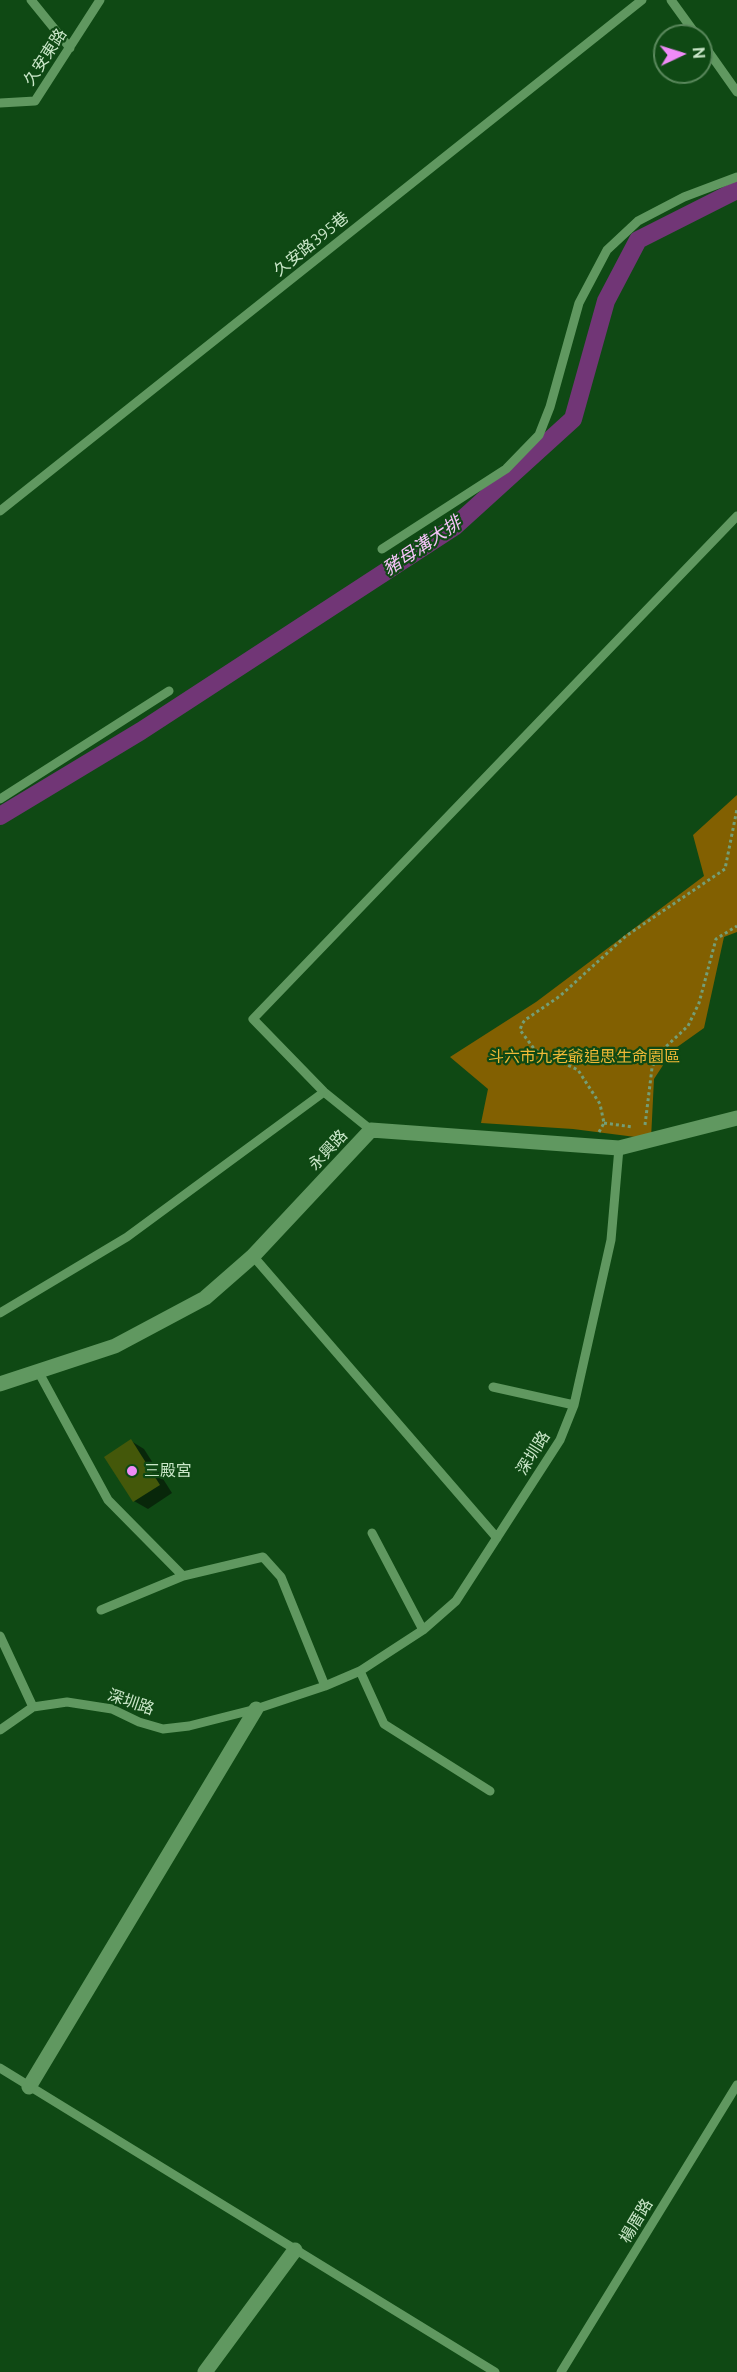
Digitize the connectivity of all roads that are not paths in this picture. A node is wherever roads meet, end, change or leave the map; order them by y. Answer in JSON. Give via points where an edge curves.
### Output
{"nodes":[{"id":1,"x":32,"y":0,"type":"edge"},
{"id":2,"x":99,"y":0,"type":"edge"},
{"id":3,"x":642,"y":0,"type":"edge"},
{"id":4,"x":671,"y":0,"type":"edge"},
{"id":5,"x":688,"y":24,"type":"edge"},
{"id":6,"x":70,"y":48,"type":"junction"},
{"id":7,"x":713,"y":58,"type":"edge"},
{"id":8,"x":737,"y":92,"type":"edge"},
{"id":9,"x":0,"y":103,"type":"edge"},
{"id":10,"x":737,"y":177,"type":"edge"},
{"id":11,"x":2,"y":506,"type":"edge"},
{"id":12,"x":737,"y":516,"type":"edge"},
{"id":13,"x":382,"y":549,"type":"dead end"},
{"id":14,"x":169,"y":691,"type":"dead end"},
{"id":15,"x":0,"y":799,"type":"edge"},
{"id":16,"x":324,"y":1092,"type":"junction"},
{"id":17,"x":737,"y":1118,"type":"edge"},
{"id":18,"x":371,"y":1130,"type":"junction"},
{"id":19,"x":619,"y":1148,"type":"junction"},
{"id":20,"x":253,"y":1256,"type":"junction"},
{"id":21,"x":0,"y":1313,"type":"edge"},
{"id":22,"x":38,"y":1371,"type":"junction"},
{"id":23,"x":0,"y":1384,"type":"edge"},
{"id":24,"x":493,"y":1387,"type":"dead end"},
{"id":25,"x":574,"y":1405,"type":"junction"},
{"id":26,"x":372,"y":1533,"type":"dead end"},
{"id":27,"x":496,"y":1538,"type":"junction"},
{"id":28,"x":183,"y":1576,"type":"junction"},
{"id":29,"x":101,"y":1611,"type":"dead end"},
{"id":30,"x":423,"y":1630,"type":"junction"},
{"id":31,"x":0,"y":1636,"type":"edge"},
{"id":32,"x":360,"y":1671,"type":"junction"},
{"id":33,"x":325,"y":1686,"type":"junction"},
{"id":34,"x":33,"y":1707,"type":"junction"},
{"id":35,"x":256,"y":1709,"type":"junction"},
{"id":36,"x":0,"y":1730,"type":"edge"},
{"id":37,"x":490,"y":1791,"type":"dead end"},
{"id":38,"x":0,"y":2068,"type":"edge"},
{"id":39,"x":737,"y":2085,"type":"edge"},
{"id":40,"x":29,"y":2087,"type":"junction"},
{"id":41,"x":295,"y":2250,"type":"junction"},
{"id":42,"x":205,"y":2372,"type":"edge"},
{"id":43,"x":495,"y":2372,"type":"edge"},
{"id":44,"x":561,"y":2372,"type":"edge"}],
"edges":[{"from":1,"to":6,"type":"lane"},
{"from":2,"to":6,"type":"lane","name":"久安東路"},
{"from":3,"to":11,"type":"lane","name":"久安路395巷"},
{"from":4,"to":5,"type":"lane"},
{"from":6,"to":9,"type":"lane","name":"久安東路","via":[[35,101]]},
{"from":7,"to":8,"type":"lane"},
{"from":10,"to":13,"type":"lane","via":[[684,197],[638,221],[607,250],[579,303],[539,435],[506,469]]},
{"from":12,"to":16,"type":"lane","via":[[253,1019]]},
{"from":14,"to":15,"type":"lane"},
{"from":16,"to":18,"type":"lane"},
{"from":16,"to":21,"type":"lane","via":[[127,1237]]},
{"from":17,"to":19,"type":"street","name":"永興路","via":[[642,1136]]},
{"from":18,"to":19,"type":"street","name":"永興路"},
{"from":18,"to":20,"type":"street","name":"永興路"},
{"from":19,"to":25,"type":"lane","name":"深圳路","via":[[610,1240]]},
{"from":20,"to":22,"type":"street","name":"永興路","via":[[205,1298],[115,1346]]},
{"from":20,"to":27,"type":"lane"},
{"from":22,"to":23,"type":"street","name":"永興路"},
{"from":22,"to":28,"type":"lane","via":[[108,1500]]},
{"from":24,"to":25,"type":"lane"},
{"from":25,"to":27,"type":"lane","name":"深圳路","via":[[560,1440]]},
{"from":26,"to":30,"type":"lane"},
{"from":27,"to":30,"type":"lane","name":"深圳路","via":[[456,1601]]},
{"from":28,"to":29,"type":"lane"},
{"from":28,"to":33,"type":"lane","via":[[263,1557],[281,1577]]},
{"from":30,"to":32,"type":"lane","name":"深圳路"},
{"from":31,"to":34,"type":"lane"},
{"from":32,"to":33,"type":"lane","name":"深圳路"},
{"from":32,"to":37,"type":"lane","via":[[384,1724]]},
{"from":33,"to":35,"type":"lane","name":"深圳路"},
{"from":34,"to":35,"type":"lane","name":"深圳路","via":[[67,1702],[101,1707],[163,1729]]},
{"from":34,"to":36,"type":"lane","name":"深圳路"},
{"from":35,"to":40,"type":"street"},
{"from":38,"to":40,"type":"lane"},
{"from":39,"to":44,"type":"lane","name":"楊厝路"},
{"from":40,"to":41,"type":"lane"},
{"from":41,"to":42,"type":"street"},
{"from":41,"to":43,"type":"lane"}]}
